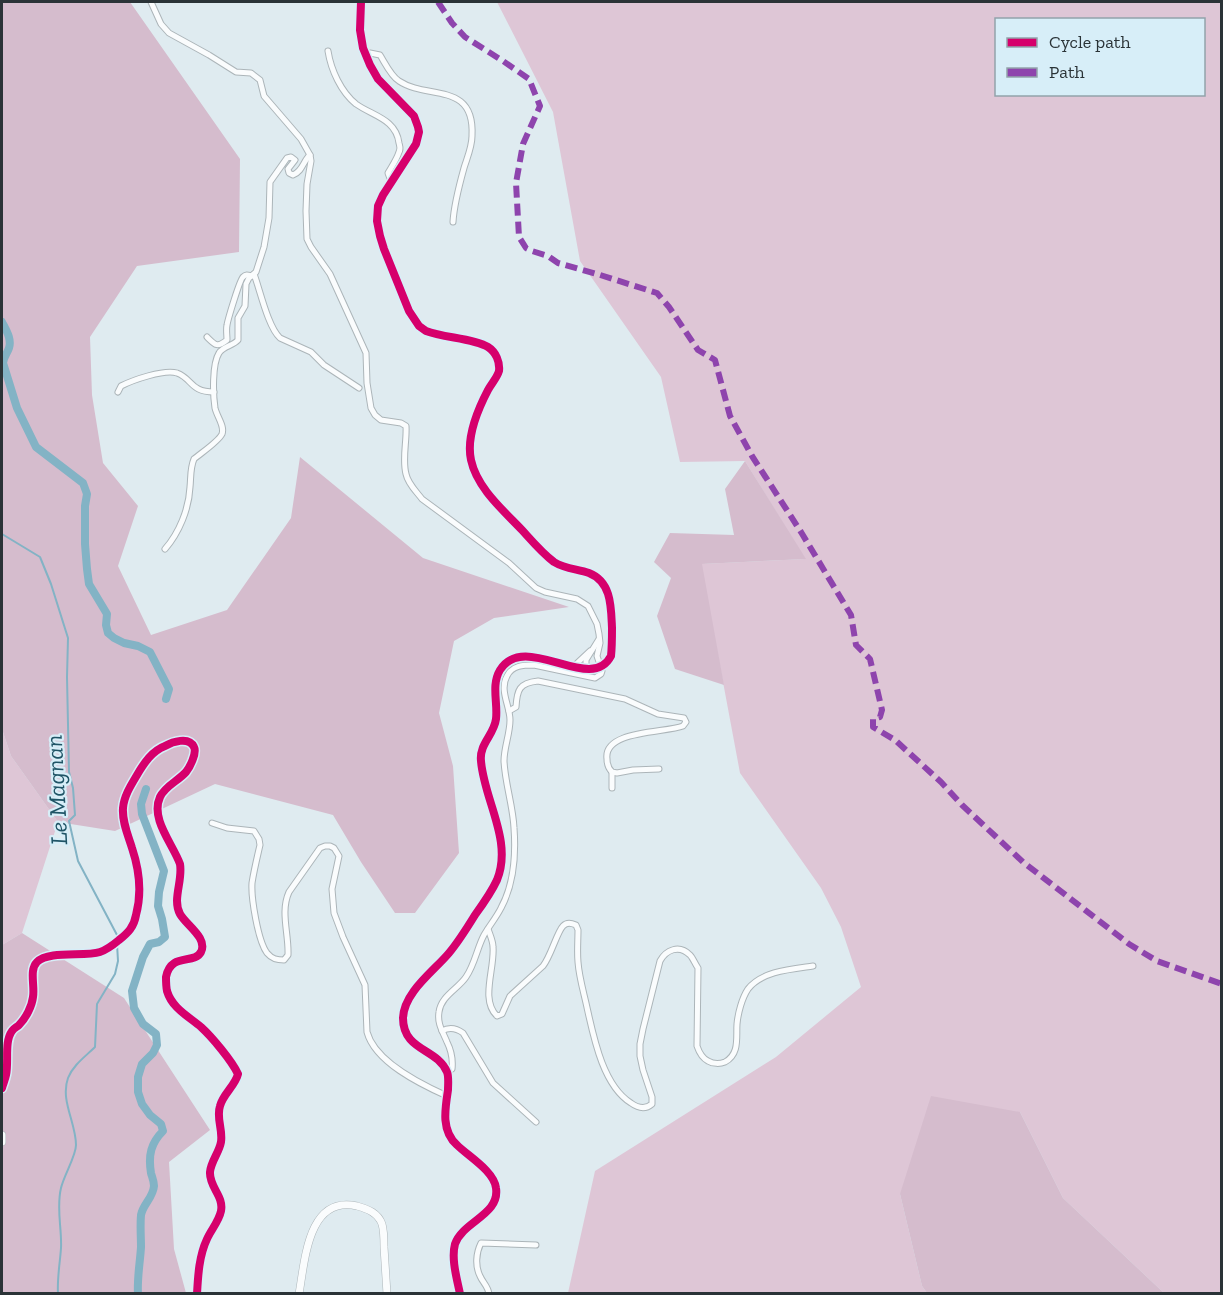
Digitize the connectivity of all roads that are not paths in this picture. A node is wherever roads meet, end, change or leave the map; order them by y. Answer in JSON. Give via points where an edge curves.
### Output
{"nodes":[{"id":1,"x":151,"y":2,"type":"edge"},
{"id":2,"x":361,"y":2,"type":"edge"},
{"id":3,"x":328,"y":51,"type":"dead end"},
{"id":4,"x":366,"y":56,"type":"junction"},
{"id":5,"x":310,"y":155,"type":"junction"},
{"id":6,"x":391,"y":181,"type":"junction"},
{"id":7,"x":453,"y":222,"type":"dead end"},
{"id":8,"x":253,"y":275,"type":"junction"},
{"id":9,"x":207,"y":337,"type":"dead end"},
{"id":10,"x":359,"y":388,"type":"dead end"},
{"id":11,"x":118,"y":392,"type":"dead end"},
{"id":12,"x":214,"y":392,"type":"junction"},
{"id":13,"x":165,"y":549,"type":"dead end"},
{"id":14,"x":600,"y":639,"type":"junction"},
{"id":15,"x":591,"y":650,"type":"junction"},
{"id":16,"x":574,"y":666,"type":"junction"},
{"id":17,"x":601,"y":667,"type":"junction"},
{"id":18,"x":586,"y":669,"type":"junction"},
{"id":19,"x":509,"y":711,"type":"junction"},
{"id":20,"x":659,"y":769,"type":"dead end"},
{"id":21,"x":612,"y":772,"type":"junction"},
{"id":22,"x":612,"y":788,"type":"dead end"},
{"id":23,"x":212,"y":823,"type":"dead end"},
{"id":24,"x":488,"y":929,"type":"junction"},
{"id":25,"x":813,"y":966,"type":"dead end"},
{"id":26,"x":442,"y":1031,"type":"junction"},
{"id":27,"x":447,"y":1072,"type":"junction"},
{"id":28,"x":2,"y":1088,"type":"edge"},
{"id":29,"x":447,"y":1096,"type":"junction"},
{"id":30,"x":536,"y":1122,"type":"dead end"},
{"id":31,"x":2,"y":1135,"type":"edge"},
{"id":32,"x":2,"y":1142,"type":"edge"},
{"id":33,"x":536,"y":1245,"type":"dead end"},
{"id":34,"x":197,"y":1293,"type":"edge"},
{"id":35,"x":299,"y":1293,"type":"edge"},
{"id":36,"x":387,"y":1293,"type":"edge"},
{"id":37,"x":460,"y":1293,"type":"edge"},
{"id":38,"x":489,"y":1293,"type":"edge"}],
"edges":[{"from":1,"to":5,"type":"street","via":[[165,29],[178,39],[236,72],[251,73],[260,80],[264,96]]},
{"from":2,"to":4,"type":"street","via":[[360,30]]},
{"from":3,"to":6,"type":"street","via":[[345,92],[358,105],[391,124],[398,135],[399,152],[388,173]]},
{"from":4,"to":6,"type":"street","via":[[378,80],[414,116],[418,127],[416,144]]},
{"from":4,"to":7,"type":"street","via":[[380,55],[400,81],[451,96],[466,108],[472,141]]},
{"from":5,"to":8,"type":"street","via":[[293,174],[288,169],[295,160],[287,158],[270,182],[264,247]]},
{"from":5,"to":14,"type":"street","via":[[305,227],[308,243],[330,274],[366,353],[371,408],[381,420],[406,426],[405,468],[411,486],[422,499],[509,563],[536,588],[577,599],[588,606]]},
{"from":6,"to":17,"type":"street","via":[[378,207],[378,228],[413,319],[431,333],[489,347],[498,358],[498,374],[480,406],[470,444],[475,472],[494,500],[546,556],[562,566],[593,575],[606,587],[612,651]]},
{"from":8,"to":9,"type":"street","via":[[243,276],[239,282],[227,340],[217,345]]},
{"from":8,"to":10,"type":"street","via":[[277,335],[311,352]]},
{"from":8,"to":12,"type":"street","via":[[246,284],[244,306],[238,318],[238,340],[219,352]]},
{"from":11,"to":12,"type":"street","via":[[130,381],[167,372],[177,373],[200,390]]},
{"from":12,"to":13,"type":"street","via":[[222,433],[194,459],[185,513]]},
{"from":14,"to":15,"type":"street"},
{"from":14,"to":17,"type":"street","via":[[597,656]]},
{"from":15,"to":16,"type":"street"},
{"from":15,"to":18,"type":"street"},
{"from":16,"to":18,"type":"street"},
{"from":16,"to":27,"type":"street","via":[[521,657],[503,666],[497,676],[496,722],[484,744],[481,762],[501,844],[501,867],[480,908],[451,950],[413,992],[403,1015],[406,1035]]},
{"from":17,"to":18,"type":"street"},
{"from":17,"to":19,"type":"street","via":[[601,674],[595,678],[534,666],[514,668],[504,687]]},
{"from":19,"to":21,"type":"street","via":[[516,707],[519,688],[538,681],[625,699],[658,714],[686,720],[680,728],[640,734],[611,744],[606,756]]},
{"from":19,"to":24,"type":"street","via":[[504,762],[514,828],[512,875],[501,909]]},
{"from":20,"to":21,"type":"street"},
{"from":21,"to":22,"type":"street"},
{"from":23,"to":29,"type":"street","via":[[254,831],[259,839],[253,902],[263,945],[274,959],[284,960],[288,955],[285,900],[289,892],[320,848],[334,848],[339,858],[332,889],[334,912],[365,985],[369,1040],[404,1073]]},
{"from":24,"to":25,"type":"street","via":[[494,949],[489,1001],[497,1016],[502,1014],[510,996],[548,960],[561,928],[576,925],[580,977],[602,1062],[623,1097],[644,1108],[651,1104],[652,1097],[642,1063],[641,1038],[665,953],[674,949],[685,951],[698,968],[697,1046],[702,1056],[714,1063],[729,1060],[736,1049],[739,1012],[752,985],[780,971]]},
{"from":24,"to":26,"type":"street","via":[[467,977],[441,1004]]},
{"from":26,"to":27,"type":"street","via":[[452,1061],[452,1069]]},
{"from":26,"to":30,"type":"street","via":[[454,1029],[462,1033],[493,1083]]},
{"from":27,"to":29,"type":"street"},
{"from":28,"to":34,"type":"street","via":[[8,1042],[33,999],[36,963],[50,956],[99,952],[129,932],[140,893],[133,850],[123,822],[126,794],[146,760],[161,747],[188,742],[194,746],[193,757],[186,771],[163,791],[157,814],[180,864],[178,907],[198,936],[202,950],[197,957],[174,963],[166,986],[174,1004],[207,1033],[238,1074],[219,1108],[221,1143],[210,1173],[222,1207],[203,1251]]},
{"from":29,"to":37,"type":"street","via":[[445,1115],[450,1137],[489,1173],[497,1189],[490,1209],[455,1244]]},
{"from":31,"to":32,"type":"street"},
{"from":33,"to":38,"type":"street","via":[[479,1246],[477,1268]]},
{"from":35,"to":36,"type":"street","via":[[314,1226],[329,1210],[347,1205],[370,1210],[380,1220]]}]}
